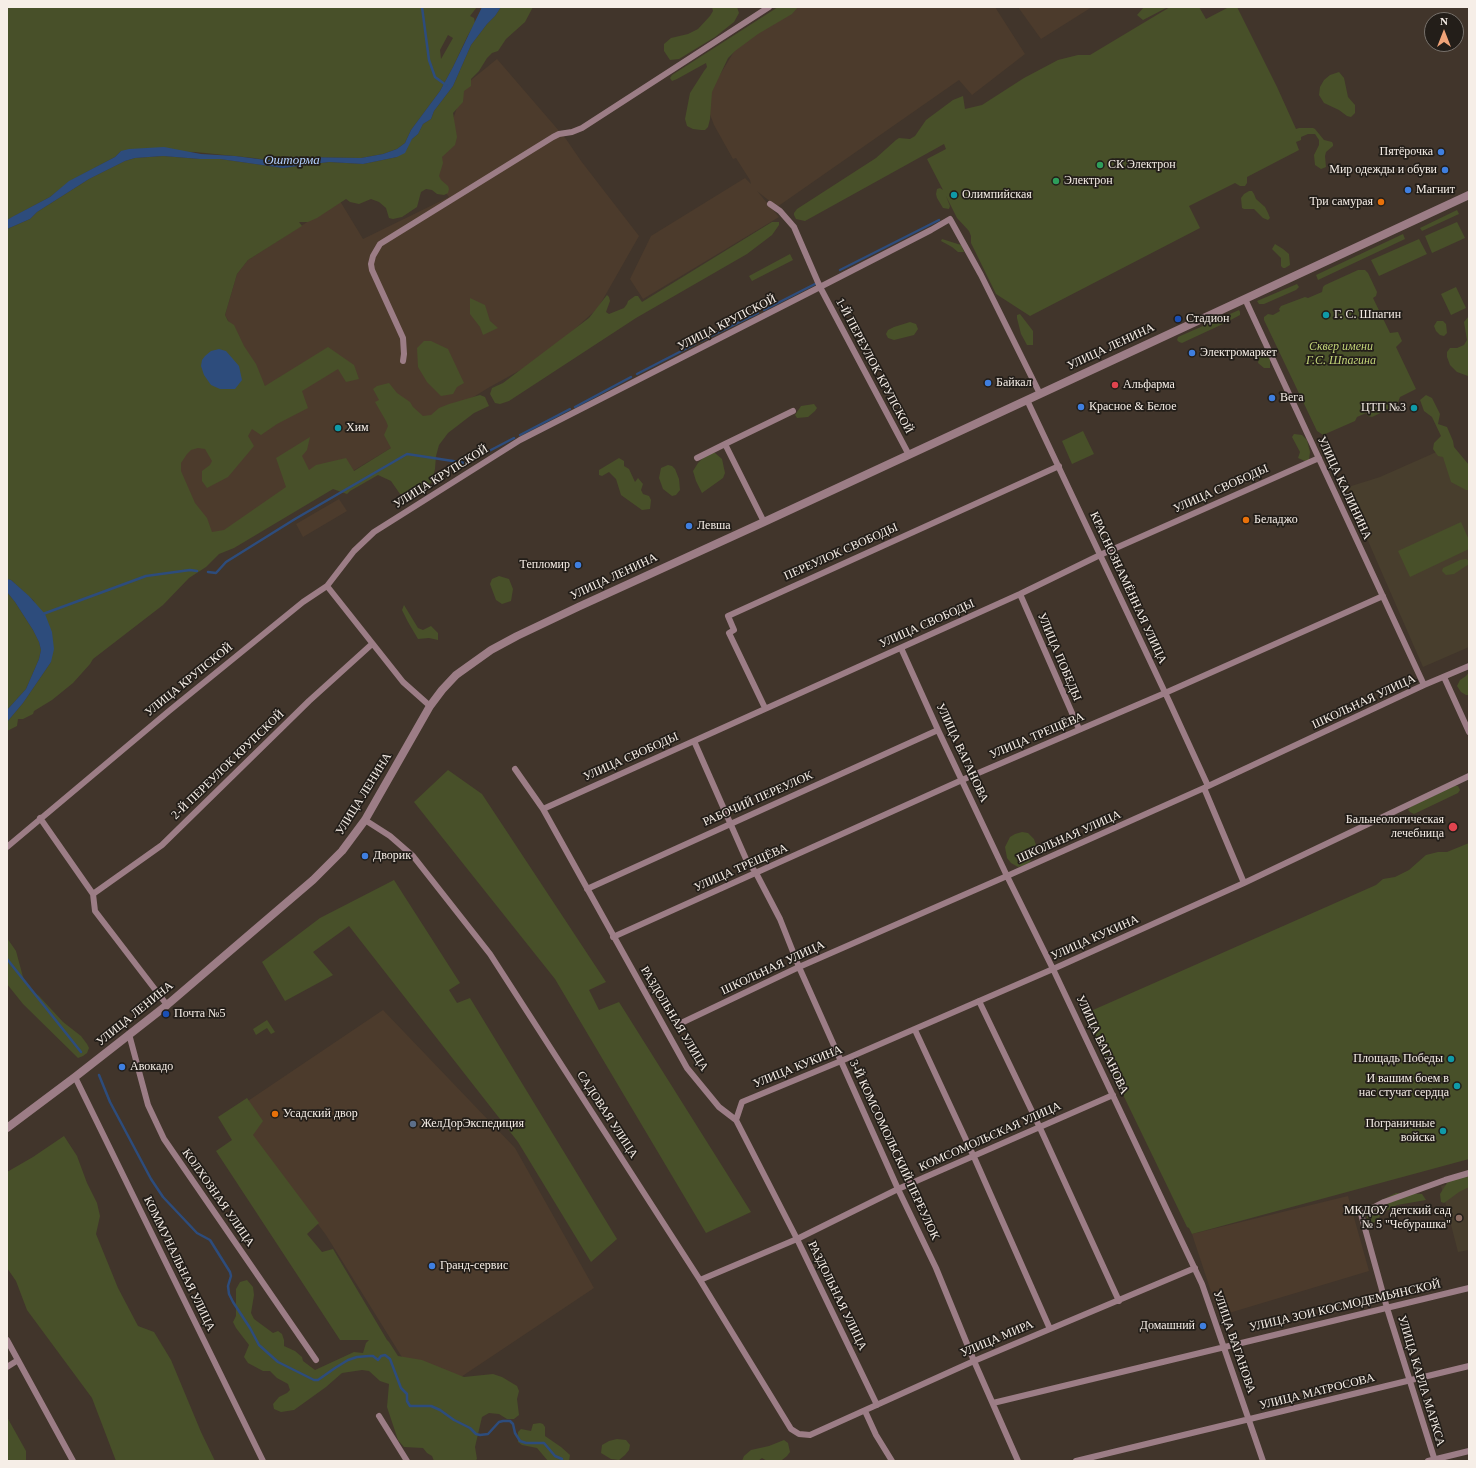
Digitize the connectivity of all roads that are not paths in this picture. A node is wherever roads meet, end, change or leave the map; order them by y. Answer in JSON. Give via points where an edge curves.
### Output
{"nodes":[{"id":1,"x":769,"y":7,"type":"edge"},
{"id":2,"x":1469,"y":195,"type":"edge"},
{"id":3,"x":770,"y":204,"type":"dead end"},
{"id":4,"x":820,"y":287,"type":"junction"},
{"id":5,"x":1245,"y":299,"type":"junction"},
{"id":6,"x":403,"y":361,"type":"dead end"},
{"id":7,"x":1040,"y":394,"type":"junction"},
{"id":8,"x":1027,"y":400,"type":"junction"},
{"id":9,"x":793,"y":411,"type":"dead end"},
{"id":10,"x":725,"y":444,"type":"junction"},
{"id":11,"x":909,"y":455,"type":"junction"},
{"id":12,"x":697,"y":458,"type":"dead end"},
{"id":13,"x":1319,"y":458,"type":"junction"},
{"id":14,"x":1059,"y":466,"type":"junction"},
{"id":15,"x":764,"y":522,"type":"junction"},
{"id":16,"x":1100,"y":555,"type":"junction"},
{"id":17,"x":327,"y":586,"type":"junction"},
{"id":18,"x":1020,"y":594,"type":"junction"},
{"id":19,"x":1383,"y":596,"type":"junction"},
{"id":20,"x":372,"y":644,"type":"junction"},
{"id":21,"x":901,"y":648,"type":"junction"},
{"id":22,"x":1469,"y":666,"type":"edge"},
{"id":23,"x":1444,"y":677,"type":"junction"},
{"id":24,"x":1424,"y":685,"type":"junction"},
{"id":25,"x":1166,"y":693,"type":"junction"},
{"id":26,"x":430,"y":706,"type":"junction"},
{"id":27,"x":765,"y":708,"type":"junction"},
{"id":28,"x":1079,"y":729,"type":"junction"},
{"id":29,"x":938,"y":730,"type":"junction"},
{"id":30,"x":1469,"y":732,"type":"edge"},
{"id":31,"x":694,"y":741,"type":"junction"},
{"id":32,"x":515,"y":769,"type":"dead end"},
{"id":33,"x":1469,"y":776,"type":"edge"},
{"id":34,"x":962,"y":780,"type":"junction"},
{"id":35,"x":1206,"y":787,"type":"junction"},
{"id":36,"x":543,"y":809,"type":"junction"},
{"id":37,"x":40,"y":818,"type":"junction"},
{"id":38,"x":365,"y":820,"type":"junction"},
{"id":39,"x":730,"y":824,"type":"junction"},
{"id":40,"x":7,"y":847,"type":"edge"},
{"id":41,"x":756,"y":873,"type":"junction"},
{"id":42,"x":1007,"y":876,"type":"junction"},
{"id":43,"x":1244,"y":883,"type":"junction"},
{"id":44,"x":587,"y":889,"type":"junction"},
{"id":45,"x":93,"y":894,"type":"junction"},
{"id":46,"x":613,"y":936,"type":"junction"},
{"id":47,"x":799,"y":966,"type":"junction"},
{"id":48,"x":1053,"y":969,"type":"junction"},
{"id":49,"x":979,"y":1001,"type":"junction"},
{"id":50,"x":167,"y":1005,"type":"junction"},
{"id":51,"x":678,"y":1025,"type":"dead end"},
{"id":52,"x":914,"y":1030,"type":"junction"},
{"id":53,"x":129,"y":1034,"type":"junction"},
{"id":54,"x":841,"y":1061,"type":"junction"},
{"id":55,"x":75,"y":1078,"type":"junction"},
{"id":56,"x":1114,"y":1095,"type":"junction"},
{"id":57,"x":736,"y":1120,"type":"junction"},
{"id":58,"x":7,"y":1128,"type":"edge"},
{"id":59,"x":1040,"y":1128,"type":"junction"},
{"id":60,"x":974,"y":1157,"type":"junction"},
{"id":61,"x":1469,"y":1173,"type":"edge"},
{"id":62,"x":898,"y":1189,"type":"junction"},
{"id":63,"x":797,"y":1239,"type":"junction"},
{"id":64,"x":1194,"y":1268,"type":"junction"},
{"id":65,"x":700,"y":1280,"type":"junction"},
{"id":66,"x":1469,"y":1288,"type":"edge"},
{"id":67,"x":1119,"y":1301,"type":"junction"},
{"id":68,"x":1387,"y":1308,"type":"junction"},
{"id":69,"x":1050,"y":1329,"type":"junction"},
{"id":70,"x":7,"y":1340,"type":"edge"},
{"id":71,"x":1224,"y":1346,"type":"junction"},
{"id":72,"x":18,"y":1360,"type":"junction"},
{"id":73,"x":316,"y":1360,"type":"dead end"},
{"id":74,"x":974,"y":1361,"type":"junction"},
{"id":75,"x":1469,"y":1366,"type":"edge"},
{"id":76,"x":7,"y":1367,"type":"edge"},
{"id":77,"x":1409,"y":1380,"type":"junction"},
{"id":78,"x":993,"y":1403,"type":"junction"},
{"id":79,"x":877,"y":1406,"type":"junction"},
{"id":80,"x":866,"y":1411,"type":"junction"},
{"id":81,"x":380,"y":1416,"type":"dead end"},
{"id":82,"x":1249,"y":1419,"type":"junction"},
{"id":83,"x":810,"y":1435,"type":"joint"},
{"id":84,"x":1469,"y":1451,"type":"edge"},
{"id":85,"x":1432,"y":1460,"type":"edge"},
{"id":86,"x":73,"y":1461,"type":"edge"},
{"id":87,"x":263,"y":1461,"type":"edge"},
{"id":88,"x":407,"y":1461,"type":"edge"},
{"id":89,"x":892,"y":1461,"type":"edge"},
{"id":90,"x":1018,"y":1461,"type":"edge"},
{"id":91,"x":1076,"y":1461,"type":"edge"},
{"id":92,"x":1263,"y":1461,"type":"edge"}],
"edges":[{"from":1,"to":6,"type":"street","via":[[582,128],[553,137],[380,244],[373,256],[372,270],[403,338]]},
{"from":2,"to":5,"type":"street","name":"УЛИЦА ЛЕНИНА"},
{"from":3,"to":4,"type":"street","name":"1-Й ПЕРЕУЛОК КРУПСКОЙ","via":[[780,211],[794,228]]},
{"from":4,"to":7,"type":"street","name":"УЛИЦА КРУПСКОЙ","via":[[950,218]]},
{"from":4,"to":11,"type":"street","name":"1-Й ПЕРЕУЛОК КРУПСКОЙ"},
{"from":4,"to":17,"type":"street","name":"УЛИЦА КРУПСКОЙ","via":[[520,440],[374,532],[354,551]]},
{"from":5,"to":7,"type":"street","name":"УЛИЦА ЛЕНИНА"},
{"from":5,"to":13,"type":"street","name":"УЛИЦА КАЛИНИНА"},
{"from":7,"to":8,"type":"street","name":"УЛИЦА ЛЕНИНА"},
{"from":8,"to":11,"type":"street","name":"УЛИЦА ЛЕНИНА"},
{"from":8,"to":14,"type":"street","name":"КРАСНОЗНАМЁННАЯ УЛИЦА"},
{"from":9,"to":10,"type":"street"},
{"from":10,"to":12,"type":"street"},
{"from":10,"to":15,"type":"street"},
{"from":11,"to":15,"type":"street","name":"УЛИЦА ЛЕНИНА"},
{"from":13,"to":16,"type":"street","name":"УЛИЦА СВОБОДЫ"},
{"from":13,"to":19,"type":"street","name":"УЛИЦА КАЛИНИНА"},
{"from":14,"to":16,"type":"street","name":"КРАСНОЗНАМЁННАЯ УЛИЦА"},
{"from":14,"to":27,"type":"street","name":"ПЕРЕУЛОК СВОБОДЫ","via":[[728,616],[734,630],[729,633]]},
{"from":15,"to":26,"type":"street","name":"УЛИЦА ЛЕНИНА","via":[[516,636],[456,675]]},
{"from":16,"to":18,"type":"street","name":"УЛИЦА СВОБОДЫ"},
{"from":16,"to":25,"type":"street","name":"КРАСНОЗНАМЁННАЯ УЛИЦА"},
{"from":17,"to":20,"type":"street"},
{"from":17,"to":37,"type":"street","name":"УЛИЦА КРУПСКОЙ","via":[[273,626]]},
{"from":18,"to":21,"type":"street","name":"УЛИЦА СВОБОДЫ"},
{"from":18,"to":28,"type":"street","name":"УЛИЦА ПОБЕДЫ"},
{"from":19,"to":24,"type":"street","name":"УЛИЦА КАЛИНИНА"},
{"from":19,"to":25,"type":"street","name":"УЛИЦА ТРЕЩЁВА"},
{"from":20,"to":26,"type":"street","via":[[403,682]]},
{"from":20,"to":45,"type":"street","name":"2-Й ПЕРЕУЛОК КРУПСКОЙ","via":[[309,701],[162,845]]},
{"from":21,"to":27,"type":"street","name":"УЛИЦА СВОБОДЫ"},
{"from":21,"to":29,"type":"street","name":"УЛИЦА ВАГАНОВА"},
{"from":22,"to":23,"type":"street","name":"ШКОЛЬНАЯ УЛИЦА"},
{"from":23,"to":24,"type":"street","name":"ШКОЛЬНАЯ УЛИЦА"},
{"from":23,"to":30,"type":"street"},
{"from":24,"to":35,"type":"street","name":"ШКОЛЬНАЯ УЛИЦА"},
{"from":25,"to":28,"type":"street","name":"УЛИЦА ТРЕЩЁВА"},
{"from":25,"to":35,"type":"street","name":"КРАСНОЗНАМЁННАЯ УЛИЦА"},
{"from":26,"to":38,"type":"street","name":"УЛИЦА ЛЕНИНА"},
{"from":27,"to":31,"type":"street","name":"УЛИЦА СВОБОДЫ"},
{"from":28,"to":34,"type":"street","name":"УЛИЦА ТРЕЩЁВА"},
{"from":29,"to":34,"type":"street","name":"УЛИЦА ВАГАНОВА"},
{"from":29,"to":39,"type":"street","name":"РАБОЧИЙ ПЕРЕУЛОК"},
{"from":31,"to":36,"type":"street","name":"УЛИЦА СВОБОДЫ"},
{"from":31,"to":39,"type":"street","name":"3-Й КОМСОМОЛЬСКИЙ ПЕРЕУЛОК"},
{"from":32,"to":36,"type":"street","name":"РАЗДОЛЬНАЯ УЛИЦА"},
{"from":33,"to":43,"type":"street","name":"УЛИЦА КУКИНА"},
{"from":34,"to":41,"type":"street","name":"УЛИЦА ТРЕЩЁВА"},
{"from":34,"to":42,"type":"street","name":"УЛИЦА ВАГАНОВА"},
{"from":35,"to":42,"type":"street","name":"ШКОЛЬНАЯ УЛИЦА"},
{"from":35,"to":43,"type":"street","name":"КРАСНОЗНАМЁННАЯ УЛИЦА"},
{"from":36,"to":44,"type":"street","name":"РАЗДОЛЬНАЯ УЛИЦА"},
{"from":37,"to":40,"type":"street","name":"УЛИЦА КРУПСКОЙ"},
{"from":37,"to":45,"type":"street"},
{"from":38,"to":50,"type":"street","name":"УЛИЦА ЛЕНИНА","via":[[342,851],[312,880]]},
{"from":38,"to":65,"type":"street","name":"САДОВАЯ УЛИЦА","via":[[390,836],[413,856],[490,954]]},
{"from":39,"to":41,"type":"street","name":"3-Й КОМСОМОЛЬСКИЙ ПЕРЕУЛОК","via":[[746,859]]},
{"from":39,"to":44,"type":"street","name":"РАБОЧИЙ ПЕРЕУЛОК"},
{"from":41,"to":46,"type":"street","name":"УЛИЦА ТРЕЩЁВА"},
{"from":41,"to":47,"type":"street","name":"3-Й КОМСОМОЛЬСКИЙ ПЕРЕУЛОК","via":[[780,919]]},
{"from":42,"to":47,"type":"street","name":"ШКОЛЬНАЯ УЛИЦА"},
{"from":42,"to":48,"type":"street","name":"УЛИЦА ВАГАНОВА"},
{"from":43,"to":48,"type":"street","name":"УЛИЦА КУКИНА"},
{"from":44,"to":46,"type":"street","name":"РАЗДОЛЬНАЯ УЛИЦА"},
{"from":45,"to":50,"type":"street","via":[[95,911]]},
{"from":46,"to":57,"type":"street","name":"РАЗДОЛЬНАЯ УЛИЦА","via":[[687,1068],[719,1107]]},
{"from":47,"to":51,"type":"street","name":"ШКОЛЬНАЯ УЛИЦА"},
{"from":47,"to":54,"type":"street","name":"3-Й КОМСОМОЛЬСКИЙ ПЕРЕУЛОК"},
{"from":48,"to":49,"type":"street","name":"УЛИЦА КУКИНА"},
{"from":48,"to":56,"type":"street","name":"УЛИЦА ВАГАНОВА"},
{"from":49,"to":52,"type":"street","name":"УЛИЦА КУКИНА"},
{"from":49,"to":59,"type":"street"},
{"from":50,"to":53,"type":"street","name":"УЛИЦА ЛЕНИНА"},
{"from":52,"to":54,"type":"street","name":"УЛИЦА КУКИНА"},
{"from":52,"to":60,"type":"street"},
{"from":53,"to":55,"type":"street","name":"УЛИЦА ЛЕНИНА"},
{"from":53,"to":73,"type":"street","name":"КОЛХОЗНАЯ УЛИЦА","via":[[148,1105],[164,1139]]},
{"from":54,"to":57,"type":"street","name":"УЛИЦА КУКИНА","via":[[742,1102]]},
{"from":54,"to":62,"type":"street","name":"3-Й КОМСОМОЛЬСКИЙ ПЕРЕУЛОК"},
{"from":55,"to":58,"type":"street","name":"УЛИЦА ЛЕНИНА"},
{"from":55,"to":87,"type":"street","name":"КОММУНАЛЬНАЯ УЛИЦА"},
{"from":56,"to":59,"type":"street","name":"КОМСОМОЛЬСКАЯ УЛИЦА"},
{"from":56,"to":64,"type":"street","name":"УЛИЦА ВАГАНОВА"},
{"from":57,"to":63,"type":"street","name":"РАЗДОЛЬНАЯ УЛИЦА"},
{"from":59,"to":60,"type":"street","name":"КОМСОМОЛЬСКАЯ УЛИЦА"},
{"from":59,"to":67,"type":"street"},
{"from":60,"to":62,"type":"street","name":"КОМСОМОЛЬСКАЯ УЛИЦА"},
{"from":60,"to":69,"type":"street"},
{"from":61,"to":68,"type":"street","name":"УЛИЦА КАРЛА МАРКСА","via":[[1384,1202],[1360,1214]]},
{"from":62,"to":63,"type":"street","name":"КОМСОМОЛЬСКАЯ УЛИЦА"},
{"from":62,"to":74,"type":"street","name":"3-Й КОМСОМОЛЬСКИЙ ПЕРЕУЛОК","via":[[936,1268]]},
{"from":63,"to":65,"type":"street","name":"КОМСОМОЛЬСКАЯ УЛИЦА"},
{"from":63,"to":79,"type":"street","name":"РАЗДОЛЬНАЯ УЛИЦА"},
{"from":64,"to":67,"type":"street","name":"УЛИЦА МИРА"},
{"from":64,"to":71,"type":"street","name":"УЛИЦА ВАГАНОВА"},
{"from":65,"to":83,"type":"street","name":"САДОВАЯ УЛИЦА","via":[[791,1428],[799,1434]]},
{"from":66,"to":68,"type":"street","name":"УЛИЦА ЗОИ КОСМОДЕМЬЯНСКОЙ"},
{"from":67,"to":69,"type":"street","name":"УЛИЦА МИРА"},
{"from":68,"to":71,"type":"street","name":"УЛИЦА ЗОИ КОСМОДЕМЬЯНСКОЙ"},
{"from":68,"to":77,"type":"street","name":"УЛИЦА КАРЛА МАРКСА"},
{"from":69,"to":74,"type":"street","name":"УЛИЦА МИРА"},
{"from":70,"to":72,"type":"street"},
{"from":71,"to":78,"type":"street","name":"УЛИЦА ЗОИ КОСМОДЕМЬЯНСКОЙ"},
{"from":71,"to":82,"type":"street","name":"УЛИЦА ВАГАНОВА"},
{"from":72,"to":76,"type":"street"},
{"from":72,"to":86,"type":"street"},
{"from":74,"to":78,"type":"street","name":"3-Й КОМСОМОЛЬСКИЙ ПЕРЕУЛОК"},
{"from":74,"to":79,"type":"street","name":"УЛИЦА МИРА"},
{"from":75,"to":77,"type":"street","name":"УЛИЦА МАТРОСОВА"},
{"from":77,"to":82,"type":"street","name":"УЛИЦА МАТРОСОВА"},
{"from":77,"to":85,"type":"street","name":"УЛИЦА КАРЛА МАРКСА"},
{"from":78,"to":90,"type":"street","name":"3-Й КОМСОМОЛЬСКИЙ ПЕРЕУЛОК"},
{"from":79,"to":80,"type":"street","name":"УЛИЦА МИРА"},
{"from":80,"to":83,"type":"street","name":"УЛИЦА МИРА"},
{"from":80,"to":89,"type":"street","via":[[876,1435]]},
{"from":81,"to":88,"type":"street"},
{"from":82,"to":91,"type":"street","name":"УЛИЦА МАТРОСОВА"},
{"from":82,"to":92,"type":"street","name":"УЛИЦА ВАГАНОВА"},
{"from":84,"to":85,"type":"street"}]}
